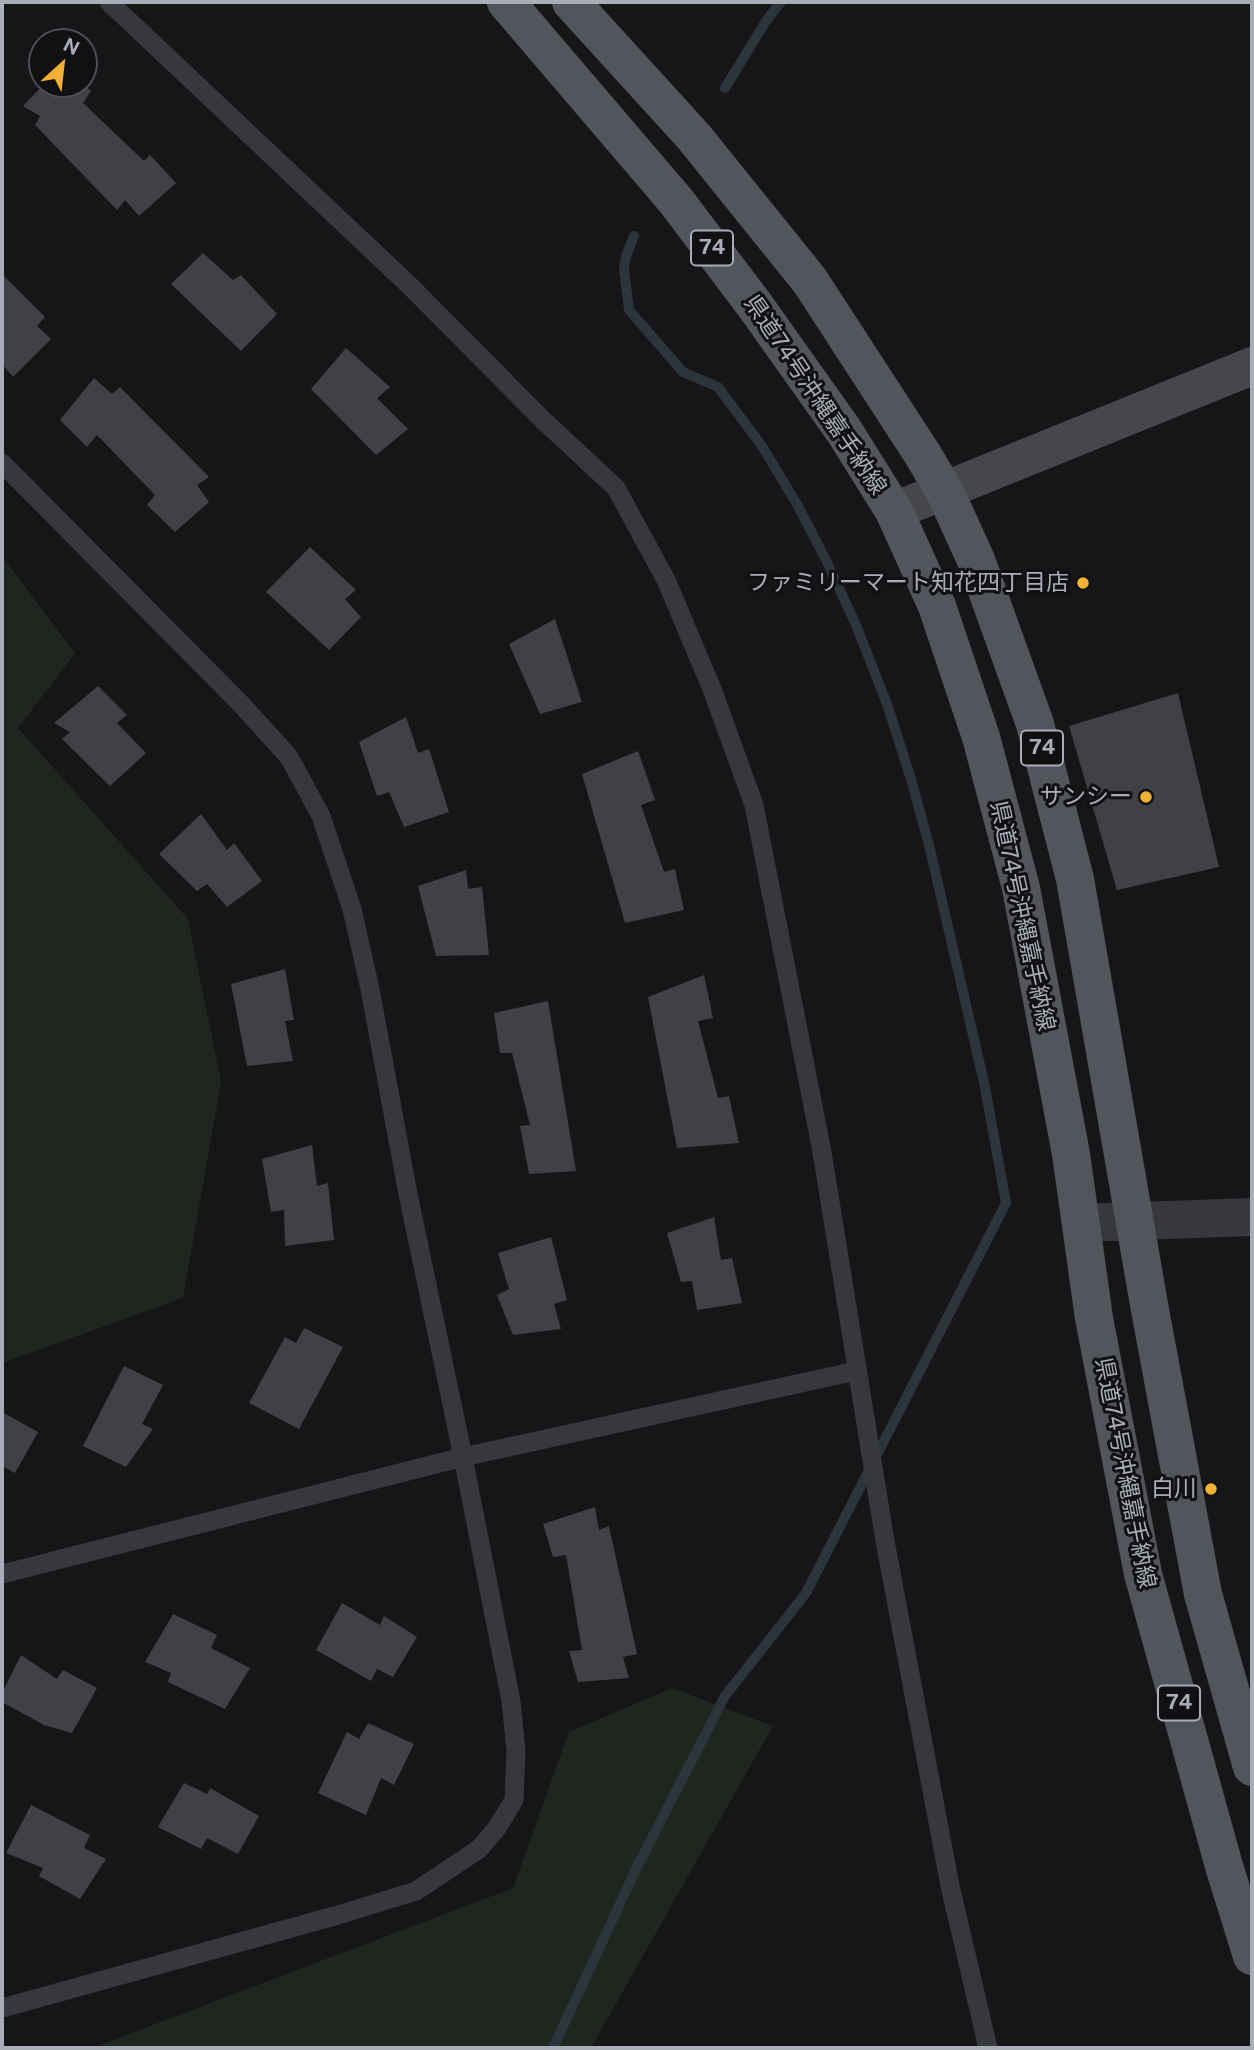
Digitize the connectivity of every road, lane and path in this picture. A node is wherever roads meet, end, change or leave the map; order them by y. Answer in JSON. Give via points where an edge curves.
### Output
{"nodes":[{"id":1,"x":109,"y":2,"type":"edge"},
{"id":2,"x":506,"y":2,"type":"edge"},
{"id":3,"x":571,"y":2,"type":"edge"},
{"id":4,"x":1252,"y":366,"type":"edge"},
{"id":5,"x":2,"y":463,"type":"edge"},
{"id":6,"x":945,"y":492,"type":"junction"},
{"id":7,"x":894,"y":512,"type":"junction"},
{"id":8,"x":1252,"y":1217,"type":"edge"},
{"id":9,"x":1135,"y":1220,"type":"junction"},
{"id":10,"x":1081,"y":1223,"type":"junction"},
{"id":11,"x":856,"y":1371,"type":"junction"},
{"id":12,"x":464,"y":1457,"type":"junction"},
{"id":13,"x":2,"y":1574,"type":"edge"},
{"id":14,"x":1252,"y":1767,"type":"edge"},
{"id":15,"x":1252,"y":1956,"type":"edge"},
{"id":16,"x":2,"y":2008,"type":"edge"},
{"id":17,"x":988,"y":2048,"type":"edge"}],
"edges":[{"from":1,"to":11,"type":"lane","via":[[616,488],[671,592],[754,805],[821,1152]]},
{"from":2,"to":7,"type":"main road","name":"県道74号沖縄嘉手納線","number":"74","via":[[684,212],[844,431]]},
{"from":3,"to":6,"type":"main road","number":"74","via":[[694,137],[810,281]]},
{"from":4,"to":6,"type":"street"},
{"from":5,"to":12,"type":"lane","via":[[289,757],[320,816],[352,909],[370,989]]},
{"from":6,"to":7,"type":"street"},
{"from":6,"to":9,"type":"main road","number":"74","via":[[976,560],[1035,724],[1075,879]]},
{"from":7,"to":10,"type":"main road","name":"県道74号沖縄嘉手納線","number":"74","via":[[937,606],[981,737],[1021,888]]},
{"from":8,"to":9,"type":"street"},
{"from":9,"to":10,"type":"street"},
{"from":9,"to":14,"type":"main road","number":"74","via":[[1203,1594]]},
{"from":10,"to":15,"type":"main road","name":"県道74号沖縄嘉手納線","number":"74","via":[[1094,1318],[1143,1574]]},
{"from":11,"to":12,"type":"lane"},
{"from":11,"to":17,"type":"lane","via":[[950,1886]]},
{"from":12,"to":13,"type":"lane"},
{"from":12,"to":16,"type":"lane","via":[[511,1701],[516,1751],[514,1800],[497,1828],[479,1849],[416,1891]]}]}
